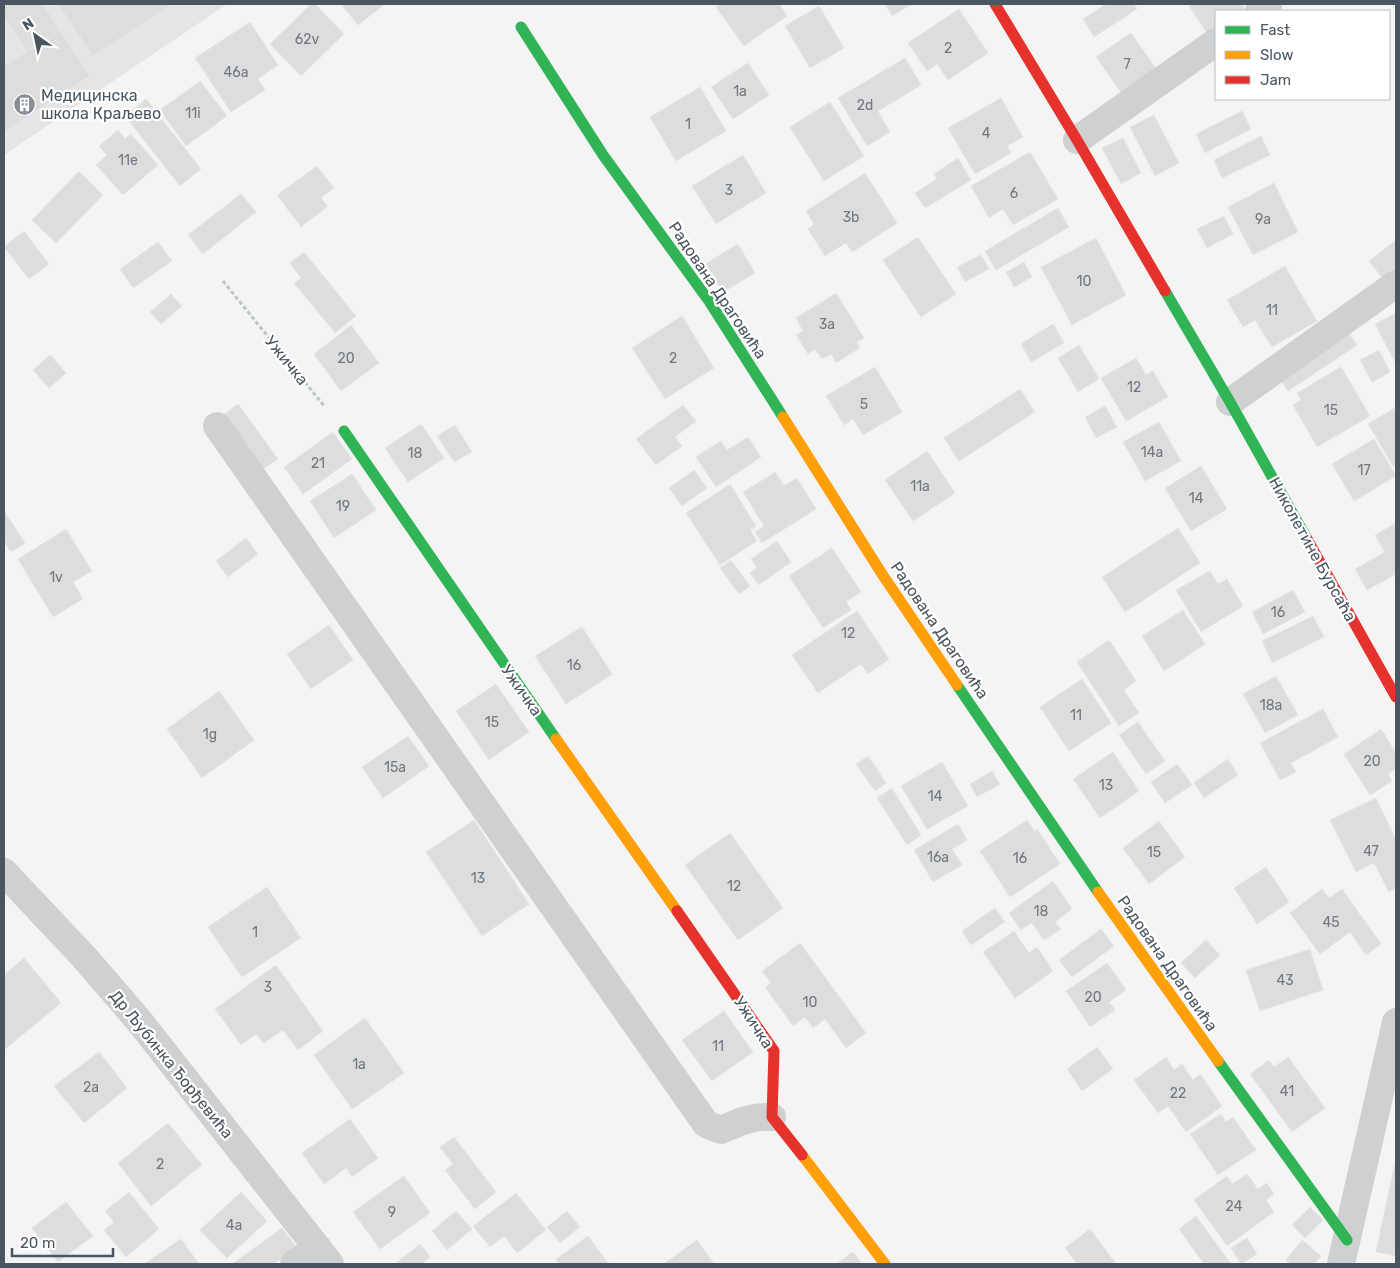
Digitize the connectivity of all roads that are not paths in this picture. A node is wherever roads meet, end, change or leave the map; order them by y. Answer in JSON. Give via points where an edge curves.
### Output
{"nodes":[{"id":1,"x":995,"y":4,"type":"edge"},
{"id":2,"x":521,"y":27,"type":"dead end"},
{"id":3,"x":1215,"y":43,"type":"edge"},
{"id":4,"x":1077,"y":140,"type":"junction"},
{"id":5,"x":1396,"y":284,"type":"edge"},
{"id":6,"x":1230,"y":402,"type":"junction"},
{"id":7,"x":217,"y":426,"type":"dead end"},
{"id":8,"x":344,"y":431,"type":"road end"},
{"id":9,"x":1396,"y":697,"type":"edge"},
{"id":10,"x":4,"y":872,"type":"edge"},
{"id":11,"x":1396,"y":1022,"type":"edge"},
{"id":12,"x":772,"y":1118,"type":"junction"},
{"id":13,"x":1344,"y":1252,"type":"edge"},
{"id":14,"x":324,"y":1256,"type":"edge"},
{"id":15,"x":294,"y":1264,"type":"edge"},
{"id":16,"x":885,"y":1264,"type":"edge"}],
"edges":[{"from":1,"to":4,"type":"street","name":"Николетине Бурсаћа"},
{"from":2,"to":13,"type":"street","name":"Радована Драговића","via":[[603,155],[709,301],[882,574]]},
{"from":3,"to":4,"type":"street"},
{"from":4,"to":6,"type":"street","name":"Николетине Бурсаћа"},
{"from":5,"to":6,"type":"street"},
{"from":6,"to":9,"type":"street","name":"Николетине Бурсаћа"},
{"from":7,"to":12,"type":"street","via":[[706,1124],[721,1130],[745,1120]]},
{"from":8,"to":12,"type":"street","name":"Ужичка","via":[[774,1051]]},
{"from":10,"to":14,"type":"street","name":"Др Љубинка Ђорђевића","via":[[140,1022]]},
{"from":11,"to":13,"type":"street"},
{"from":12,"to":16,"type":"street"},
{"from":14,"to":15,"type":"street"}]}
